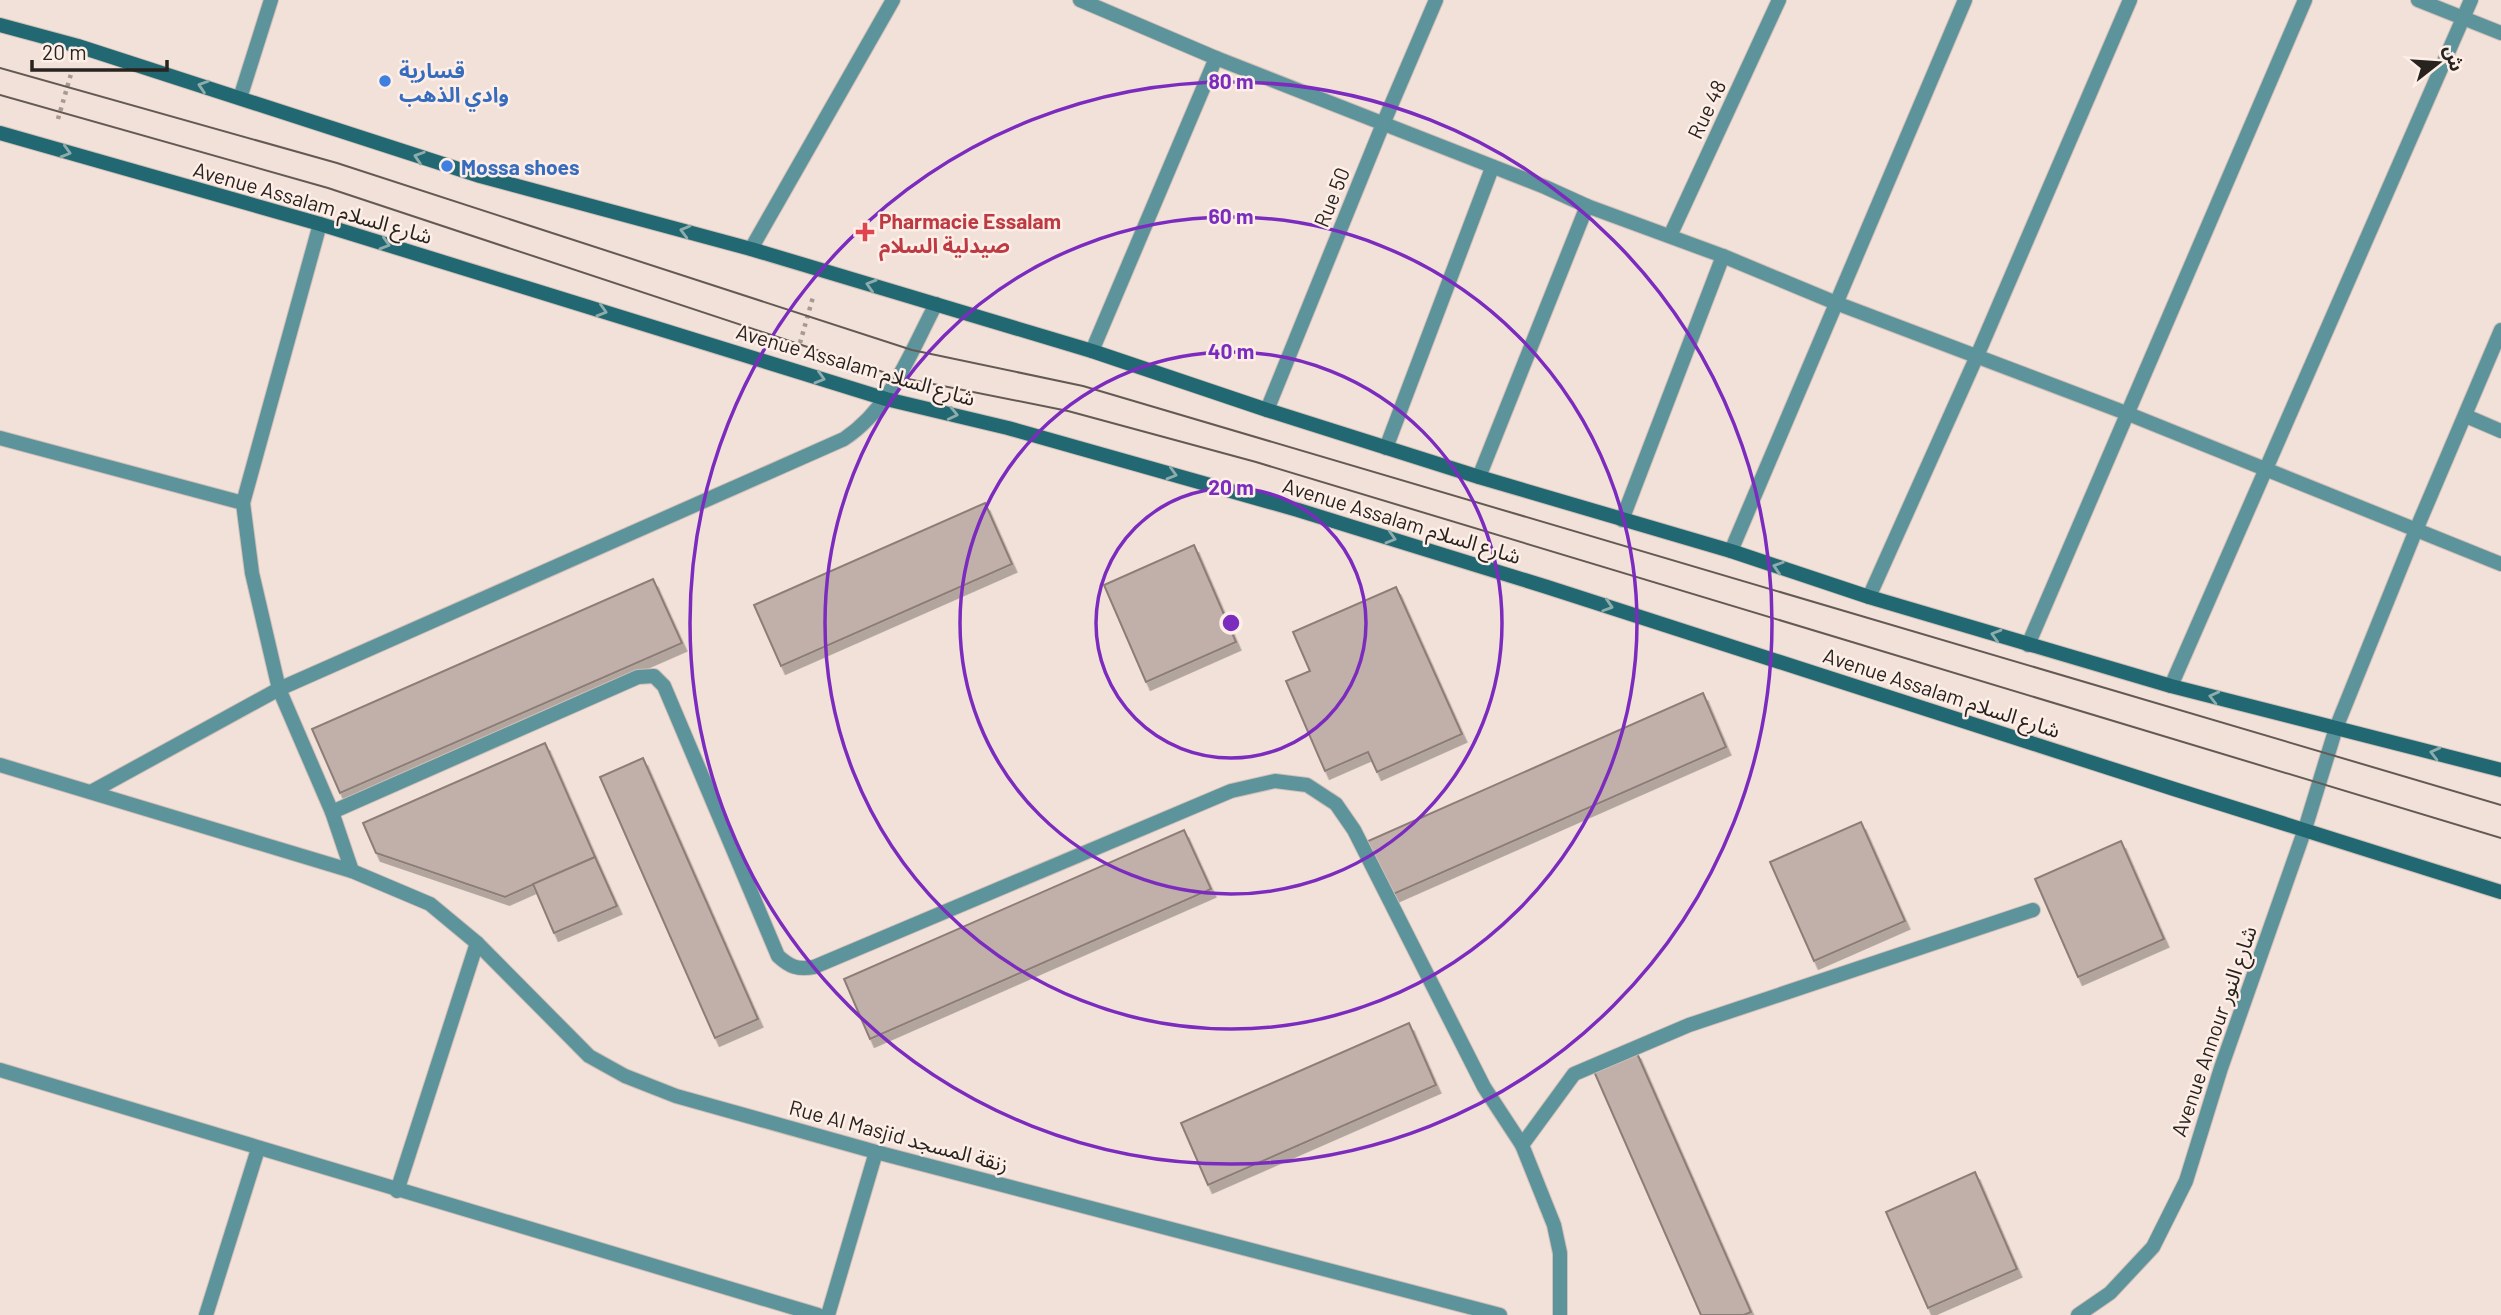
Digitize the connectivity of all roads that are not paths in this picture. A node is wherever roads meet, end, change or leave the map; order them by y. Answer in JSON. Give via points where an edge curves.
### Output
{"nodes":[{"id":1,"x":271,"y":0,"type":"edge"},
{"id":2,"x":893,"y":0,"type":"edge"},
{"id":3,"x":1080,"y":0,"type":"edge"},
{"id":4,"x":1436,"y":0,"type":"edge"},
{"id":5,"x":1779,"y":0,"type":"edge"},
{"id":6,"x":1965,"y":0,"type":"edge"},
{"id":7,"x":2130,"y":0,"type":"edge"},
{"id":8,"x":2305,"y":0,"type":"edge"},
{"id":9,"x":2417,"y":0,"type":"edge"},
{"id":10,"x":2471,"y":0,"type":"edge"},
{"id":11,"x":2463,"y":18,"type":"junction"},
{"id":12,"x":0,"y":25,"type":"edge"},
{"id":13,"x":2501,"y":33,"type":"edge"},
{"id":14,"x":1216,"y":58,"type":"junction"},
{"id":15,"x":240,"y":98,"type":"junction"},
{"id":16,"x":1383,"y":124,"type":"junction"},
{"id":17,"x":0,"y":133,"type":"edge"},
{"id":18,"x":1493,"y":168,"type":"junction"},
{"id":19,"x":1587,"y":206,"type":"junction"},
{"id":20,"x":320,"y":224,"type":"junction"},
{"id":21,"x":1670,"y":236,"type":"junction"},
{"id":22,"x":751,"y":249,"type":"junction"},
{"id":23,"x":1723,"y":256,"type":"junction"},
{"id":24,"x":1836,"y":303,"type":"junction"},
{"id":25,"x":936,"y":304,"type":"junction"},
{"id":26,"x":2501,"y":330,"type":"edge"},
{"id":27,"x":1092,"y":351,"type":"junction"},
{"id":28,"x":1977,"y":356,"type":"junction"},
{"id":29,"x":887,"y":399,"type":"junction"},
{"id":30,"x":1267,"y":410,"type":"junction"},
{"id":31,"x":2126,"y":414,"type":"junction"},
{"id":32,"x":2466,"y":416,"type":"junction"},
{"id":33,"x":2501,"y":431,"type":"edge"},
{"id":34,"x":0,"y":438,"type":"edge"},
{"id":35,"x":1386,"y":447,"type":"junction"},
{"id":36,"x":2264,"y":471,"type":"junction"},
{"id":37,"x":1479,"y":477,"type":"junction"},
{"id":38,"x":243,"y":503,"type":"junction"},
{"id":39,"x":1622,"y":520,"type":"junction"},
{"id":40,"x":2416,"y":530,"type":"junction"},
{"id":41,"x":1731,"y":551,"type":"junction"},
{"id":42,"x":2501,"y":564,"type":"edge"},
{"id":43,"x":1869,"y":597,"type":"junction"},
{"id":44,"x":2028,"y":645,"type":"junction"},
{"id":45,"x":2171,"y":686,"type":"junction"},
{"id":46,"x":279,"y":689,"type":"junction"},
{"id":47,"x":2336,"y":728,"type":"junction"},
{"id":48,"x":0,"y":765,"type":"edge"},
{"id":49,"x":2501,"y":770,"type":"edge"},
{"id":50,"x":91,"y":792,"type":"junction"},
{"id":51,"x":331,"y":812,"type":"junction"},
{"id":52,"x":2305,"y":829,"type":"junction"},
{"id":53,"x":352,"y":871,"type":"junction"},
{"id":54,"x":2501,"y":892,"type":"edge"},
{"id":55,"x":2033,"y":910,"type":"dead end"},
{"id":56,"x":477,"y":943,"type":"junction"},
{"id":57,"x":0,"y":1070,"type":"edge"},
{"id":58,"x":1522,"y":1145,"type":"junction"},
{"id":59,"x":258,"y":1149,"type":"junction"},
{"id":60,"x":876,"y":1152,"type":"junction"},
{"id":61,"x":397,"y":1191,"type":"junction"},
{"id":62,"x":206,"y":1315,"type":"edge"},
{"id":63,"x":818,"y":1315,"type":"edge"},
{"id":64,"x":828,"y":1315,"type":"edge"},
{"id":65,"x":1500,"y":1315,"type":"edge"},
{"id":66,"x":1560,"y":1315,"type":"edge"},
{"id":67,"x":2078,"y":1315,"type":"edge"}],
"edges":[{"from":1,"to":15,"type":"street"},
{"from":2,"to":22,"type":"street"},
{"from":3,"to":14,"type":"street"},
{"from":4,"to":16,"type":"street","name":"Rue 50"},
{"from":5,"to":21,"type":"street","name":"Rue 48"},
{"from":6,"to":24,"type":"street"},
{"from":7,"to":28,"type":"street"},
{"from":8,"to":31,"type":"street"},
{"from":9,"to":11,"type":"street"},
{"from":10,"to":11,"type":"street"},
{"from":11,"to":13,"type":"street"},
{"from":11,"to":36,"type":"street"},
{"from":15,"to":12,"type":"main road","one_way":true},
{"from":14,"to":16,"type":"street"},
{"from":14,"to":27,"type":"street"},
{"from":22,"to":15,"type":"main road","one_way":true,"via":[[480,177]]},
{"from":16,"to":18,"type":"street"},
{"from":16,"to":30,"type":"street","name":"Rue 50"},
{"from":17,"to":20,"type":"main road","name":"Avenue Assalam شارع السلام","one_way":true},
{"from":18,"to":19,"type":"street"},
{"from":18,"to":35,"type":"street"},
{"from":19,"to":21,"type":"street"},
{"from":19,"to":37,"type":"street"},
{"from":20,"to":29,"type":"main road","name":"Avenue Assalam شارع السلام","one_way":true},
{"from":20,"to":38,"type":"street"},
{"from":21,"to":23,"type":"street"},
{"from":25,"to":22,"type":"main road","one_way":true},
{"from":23,"to":24,"type":"street"},
{"from":23,"to":39,"type":"street"},
{"from":24,"to":28,"type":"street"},
{"from":24,"to":41,"type":"street"},
{"from":25,"to":27,"type":"main road"},
{"from":25,"to":29,"type":"street"},
{"from":26,"to":32,"type":"street","name":"Avenue Annour شارع النور"},
{"from":27,"to":30,"type":"main road"},
{"from":28,"to":31,"type":"street"},
{"from":28,"to":43,"type":"street"},
{"from":29,"to":46,"type":"street","via":[[860,428],[826,449]]},
{"from":29,"to":52,"type":"main road","name":"Avenue Assalam شارع السلام","one_way":true,"via":[[1008,428],[1298,510]]},
{"from":30,"to":35,"type":"main road"},
{"from":31,"to":36,"type":"street"},
{"from":31,"to":44,"type":"street"},
{"from":32,"to":33,"type":"street"},
{"from":32,"to":40,"type":"street","name":"Avenue Annour شارع النور"},
{"from":34,"to":38,"type":"street"},
{"from":35,"to":37,"type":"main road"},
{"from":36,"to":40,"type":"street"},
{"from":36,"to":45,"type":"street"},
{"from":37,"to":39,"type":"main road"},
{"from":38,"to":46,"type":"street","via":[[252,573]]},
{"from":39,"to":41,"type":"main road"},
{"from":40,"to":42,"type":"street"},
{"from":40,"to":47,"type":"street","name":"Avenue Annour شارع النور"},
{"from":43,"to":41,"type":"main road","one_way":true},
{"from":44,"to":43,"type":"main road","one_way":true},
{"from":44,"to":45,"type":"main road"},
{"from":47,"to":45,"type":"main road","one_way":true},
{"from":46,"to":50,"type":"street"},
{"from":46,"to":51,"type":"street"},
{"from":49,"to":47,"type":"main road","one_way":true},
{"from":47,"to":52,"type":"street","name":"Avenue Annour شارع النور"},
{"from":48,"to":50,"type":"street","name":"Rue Al Masjid زنقة المسجد"},
{"from":50,"to":53,"type":"street","name":"Rue Al Masjid زنقة المسجد"},
{"from":51,"to":53,"type":"street"},
{"from":51,"to":58,"type":"street","via":[[638,677],[654,676],[664,686],[778,956],[800,970],[1231,791],[1275,781],[1307,785],[1336,804],[1354,830],[1484,1087]]},
{"from":52,"to":54,"type":"main road","name":"Avenue Assalam شارع السلام"},
{"from":52,"to":67,"type":"street","name":"Avenue Annour شارع النور","via":[[2186,1181],[2153,1247],[2110,1293]]},
{"from":53,"to":56,"type":"street","name":"Rue Al Masjid زنقة المسجد","via":[[430,904]]},
{"from":55,"to":58,"type":"street","via":[[1689,1025],[1574,1074]]},
{"from":56,"to":60,"type":"street","name":"Rue Al Masjid زنقة المسجد","via":[[589,1056],[625,1076],[676,1096]]},
{"from":56,"to":61,"type":"street"},
{"from":57,"to":59,"type":"street"},
{"from":58,"to":66,"type":"street","via":[[1554,1225],[1560,1253]]},
{"from":59,"to":61,"type":"street"},
{"from":59,"to":62,"type":"street"},
{"from":60,"to":64,"type":"street"},
{"from":60,"to":65,"type":"street","name":"Rue Al Masjid زنقة المسجد"},
{"from":61,"to":63,"type":"street"}]}
